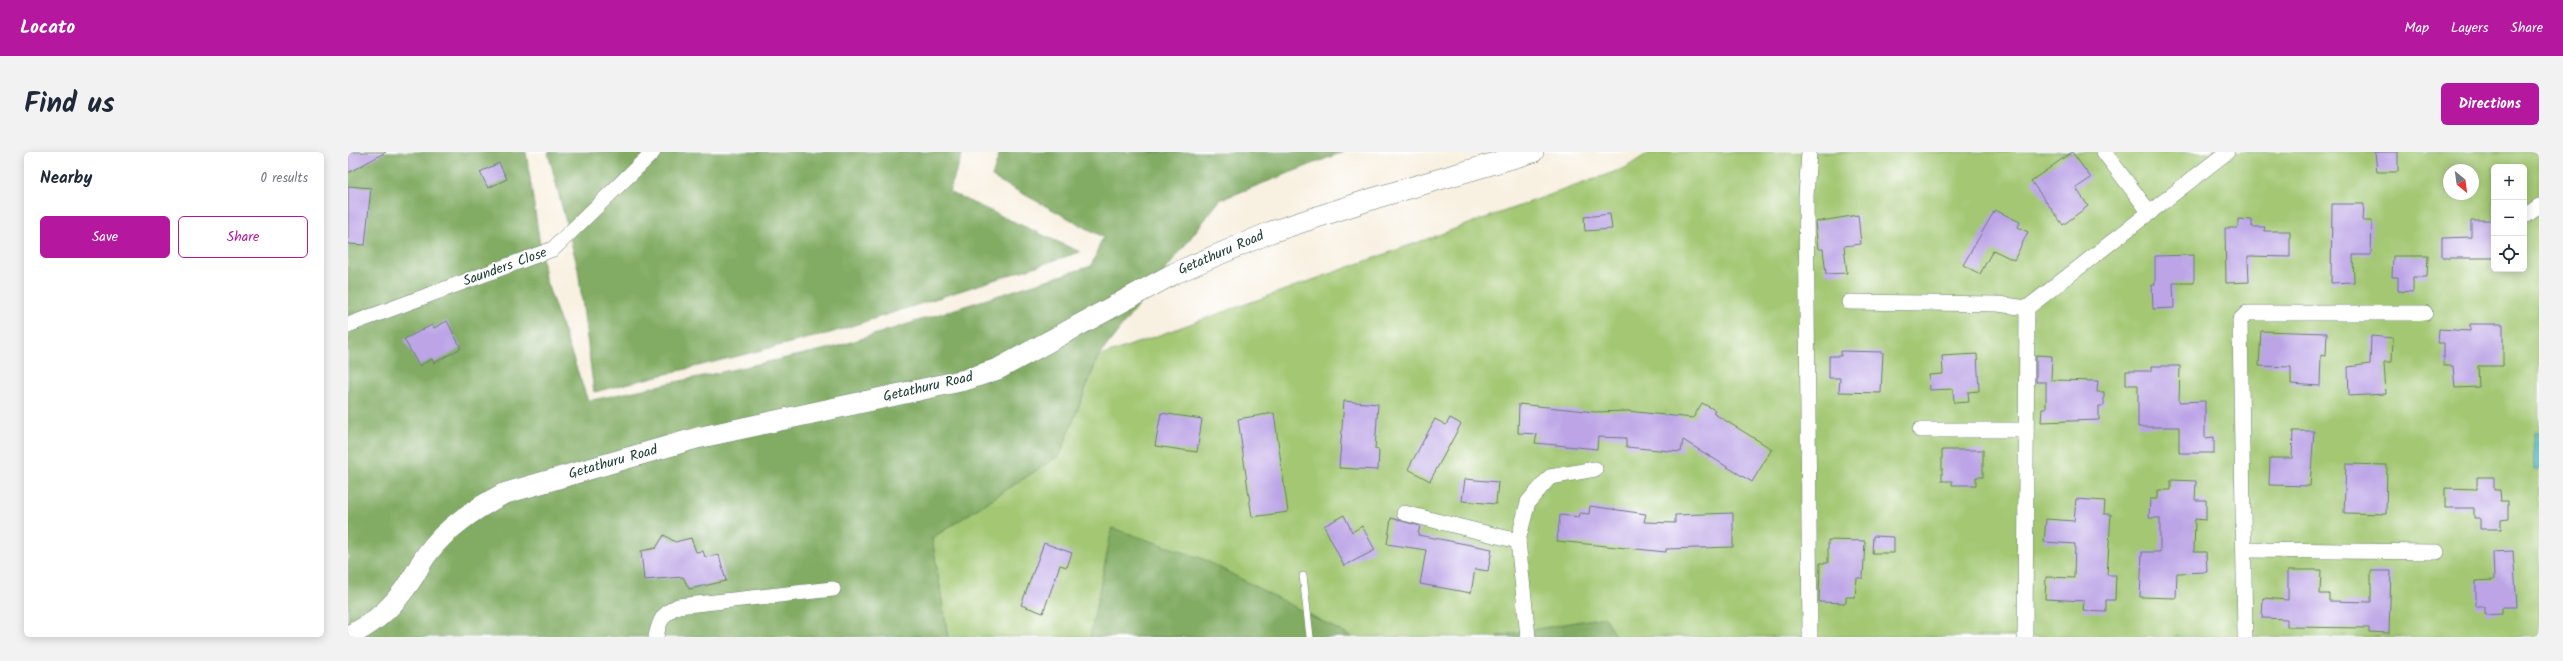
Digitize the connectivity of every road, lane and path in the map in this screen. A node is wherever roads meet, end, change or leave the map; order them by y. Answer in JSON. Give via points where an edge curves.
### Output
{"nodes":[{"id":1,"x":653,"y":152,"type":"edge"},
{"id":2,"x":1533,"y":152,"type":"edge"},
{"id":3,"x":1809,"y":152,"type":"edge"},
{"id":4,"x":2104,"y":152,"type":"edge"},
{"id":5,"x":2227,"y":152,"type":"edge"},
{"id":6,"x":2150,"y":213,"type":"junction"},
{"id":7,"x":1849,"y":302,"type":"dead end"},
{"id":8,"x":2027,"y":308,"type":"junction"},
{"id":9,"x":2425,"y":313,"type":"dead end"},
{"id":10,"x":348,"y":324,"type":"edge"},
{"id":11,"x":1920,"y":430,"type":"dead end"},
{"id":12,"x":2026,"y":430,"type":"junction"},
{"id":13,"x":1595,"y":469,"type":"dead end"},
{"id":14,"x":1404,"y":514,"type":"dead end"},
{"id":15,"x":1518,"y":541,"type":"junction"},
{"id":16,"x":2245,"y":550,"type":"junction"},
{"id":17,"x":2437,"y":552,"type":"dead end"},
{"id":18,"x":1303,"y":576,"type":"dead end"},
{"id":19,"x":833,"y":589,"type":"dead end"},
{"id":20,"x":348,"y":636,"type":"edge"},
{"id":21,"x":656,"y":637,"type":"edge"},
{"id":22,"x":1310,"y":637,"type":"edge"},
{"id":23,"x":1528,"y":637,"type":"edge"},
{"id":24,"x":1810,"y":637,"type":"edge"},
{"id":25,"x":2025,"y":637,"type":"edge"},
{"id":26,"x":2245,"y":637,"type":"edge"}],
"edges":[{"from":1,"to":10,"type":"street","name":"Saunders Close","via":[[553,250]]},
{"from":2,"to":20,"type":"main road","name":"Getathuru Road","via":[[1368,200],[1271,232],[1175,273],[998,369],[965,380],[697,438],[503,494],[477,508],[453,527],[427,554],[392,606],[367,627]]},
{"from":3,"to":24,"type":"street","via":[[1806,196]]},
{"from":4,"to":6,"type":"street"},
{"from":5,"to":6,"type":"street"},
{"from":6,"to":8,"type":"street"},
{"from":7,"to":8,"type":"street","via":[[1998,304]]},
{"from":8,"to":12,"type":"street"},
{"from":9,"to":16,"type":"street","via":[[2247,313],[2240,320]]},
{"from":11,"to":12,"type":"street"},
{"from":12,"to":25,"type":"street"},
{"from":13,"to":15,"type":"street","via":[[1550,477],[1528,502]]},
{"from":14,"to":15,"type":"street"},
{"from":15,"to":23,"type":"street"},
{"from":16,"to":17,"type":"street"},
{"from":16,"to":26,"type":"street"},
{"from":18,"to":22,"type":"lane"},
{"from":19,"to":21,"type":"street","via":[[678,606],[666,612],[658,625]]}]}
